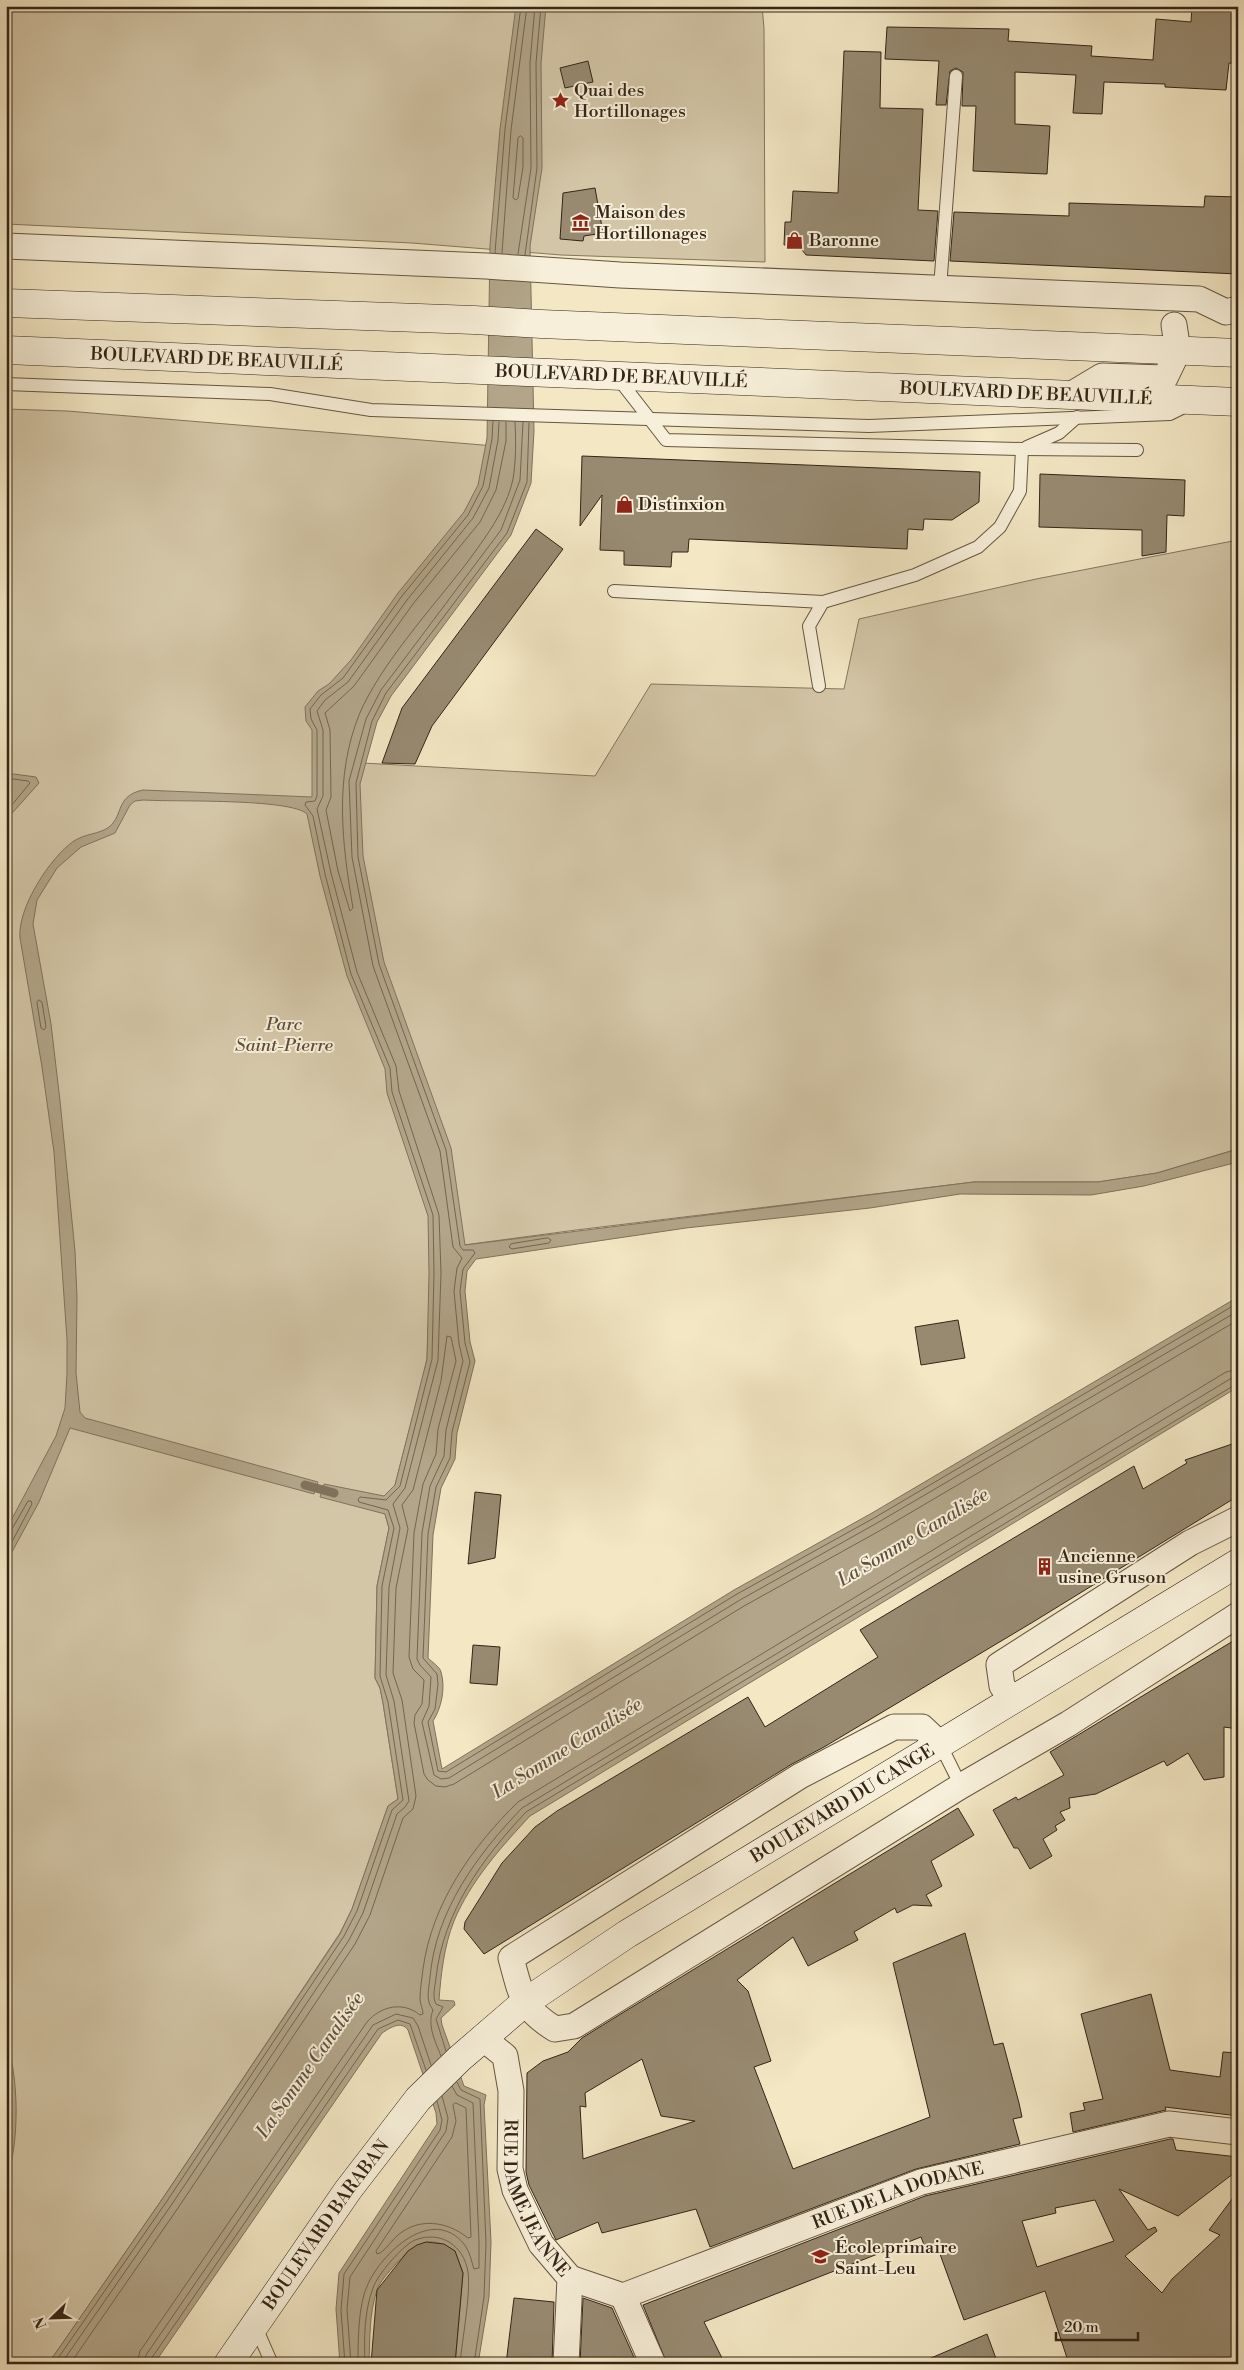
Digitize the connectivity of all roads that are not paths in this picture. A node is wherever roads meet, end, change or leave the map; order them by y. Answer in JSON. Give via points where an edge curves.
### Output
{"nodes":[{"id":1,"x":956,"y":76,"type":"dead end"},
{"id":2,"x":6,"y":246,"type":"edge"},
{"id":3,"x":940,"y":288,"type":"junction"},
{"id":4,"x":1159,"y":299,"type":"junction"},
{"id":5,"x":6,"y":303,"type":"edge"},
{"id":6,"x":1238,"y":309,"type":"edge"},
{"id":7,"x":1203,"y":347,"type":"edge"},
{"id":8,"x":6,"y":350,"type":"edge"},
{"id":9,"x":617,"y":377,"type":"junction"},
{"id":10,"x":6,"y":384,"type":"edge"},
{"id":11,"x":1231,"y":402,"type":"edge"},
{"id":12,"x":1075,"y":406,"type":"junction"},
{"id":13,"x":648,"y":419,"type":"junction"},
{"id":14,"x":1022,"y":449,"type":"junction"},
{"id":15,"x":1137,"y":450,"type":"dead end"},
{"id":16,"x":614,"y":591,"type":"dead end"},
{"id":17,"x":823,"y":602,"type":"junction"},
{"id":18,"x":819,"y":686,"type":"dead end"},
{"id":19,"x":1238,"y":1519,"type":"edge"},
{"id":20,"x":1238,"y":1563,"type":"edge"},
{"id":21,"x":1238,"y":1615,"type":"edge"},
{"id":22,"x":1013,"y":1700,"type":"junction"},
{"id":23,"x":940,"y":1744,"type":"junction"},
{"id":24,"x":961,"y":1786,"type":"junction"},
{"id":25,"x":524,"y":2004,"type":"junction"},
{"id":26,"x":484,"y":2039,"type":"junction"},
{"id":27,"x":459,"y":2059,"type":"joint"},
{"id":28,"x":1238,"y":2132,"type":"edge"},
{"id":29,"x":570,"y":2278,"type":"junction"},
{"id":30,"x":623,"y":2296,"type":"junction"},
{"id":31,"x":255,"y":2325,"type":"junction"},
{"id":32,"x":228,"y":2364,"type":"edge"},
{"id":33,"x":272,"y":2364,"type":"edge"},
{"id":34,"x":566,"y":2364,"type":"edge"},
{"id":35,"x":653,"y":2364,"type":"edge"}],
"edges":[{"from":1,"to":3,"type":"lane"},
{"from":2,"to":3,"type":"street"},
{"from":3,"to":4,"type":"street"},
{"from":4,"to":6,"type":"street","via":[[1199,299],[1226,312]]},
{"from":4,"to":7,"type":"street"},
{"from":5,"to":7,"type":"main road"},
{"from":7,"to":12,"type":"street","via":[[1165,378],[1102,376]]},
{"from":8,"to":9,"type":"main road","name":"BOULEVARD DE BEAUVILLÉ"},
{"from":9,"to":12,"type":"main road","name":"BOULEVARD DE BEAUVILLÉ"},
{"from":9,"to":13,"type":"lane"},
{"from":10,"to":13,"type":"lane","via":[[270,394],[372,410]]},
{"from":11,"to":12,"type":"main road","name":"BOULEVARD DE BEAUVILLÉ"},
{"from":12,"to":13,"type":"lane","via":[[868,426]]},
{"from":12,"to":14,"type":"lane","via":[[1058,434]]},
{"from":13,"to":14,"type":"lane","via":[[666,440]]},
{"from":14,"to":15,"type":"lane"},
{"from":14,"to":17,"type":"lane","via":[[1020,491],[1000,527],[978,547],[915,575]]},
{"from":16,"to":17,"type":"lane"},
{"from":17,"to":18,"type":"lane","via":[[809,626]]},
{"from":19,"to":22,"type":"street","via":[[1190,1543],[999,1665],[1002,1686]]},
{"from":20,"to":22,"type":"main road","name":"BOULEVARD DU CANGE"},
{"from":21,"to":24,"type":"street","via":[[1068,1724]]},
{"from":22,"to":23,"type":"main road","name":"BOULEVARD DU CANGE"},
{"from":23,"to":24,"type":"lane"},
{"from":23,"to":25,"type":"main road","name":"BOULEVARD DU CANGE","via":[[604,1949]]},
{"from":23,"to":25,"type":"street","via":[[922,1727],[894,1727],[800,1776],[511,1958]]},
{"from":24,"to":25,"type":"street","via":[[574,2026],[555,2029],[536,2018]]},
{"from":25,"to":26,"type":"main road","name":"BOULEVARD DU CANGE"},
{"from":26,"to":27,"type":"main road","name":"BOULEVARD DU CANGE"},
{"from":26,"to":29,"type":"street","name":"RUE DAME JEANNE","via":[[505,2056],[511,2091],[510,2169],[516,2190],[541,2244]]},
{"from":27,"to":31,"type":"main road","name":"BOULEVARD BARABAN","via":[[428,2089],[348,2190]]},
{"from":28,"to":30,"type":"street","name":"RUE DE LA DODANE","via":[[1169,2124],[921,2182]]},
{"from":29,"to":30,"type":"street"},
{"from":29,"to":34,"type":"street","name":"RUE DAME JEANNE"},
{"from":30,"to":35,"type":"street"},
{"from":31,"to":32,"type":"main road","name":"BOULEVARD BARABAN"},
{"from":31,"to":33,"type":"lane"}]}
